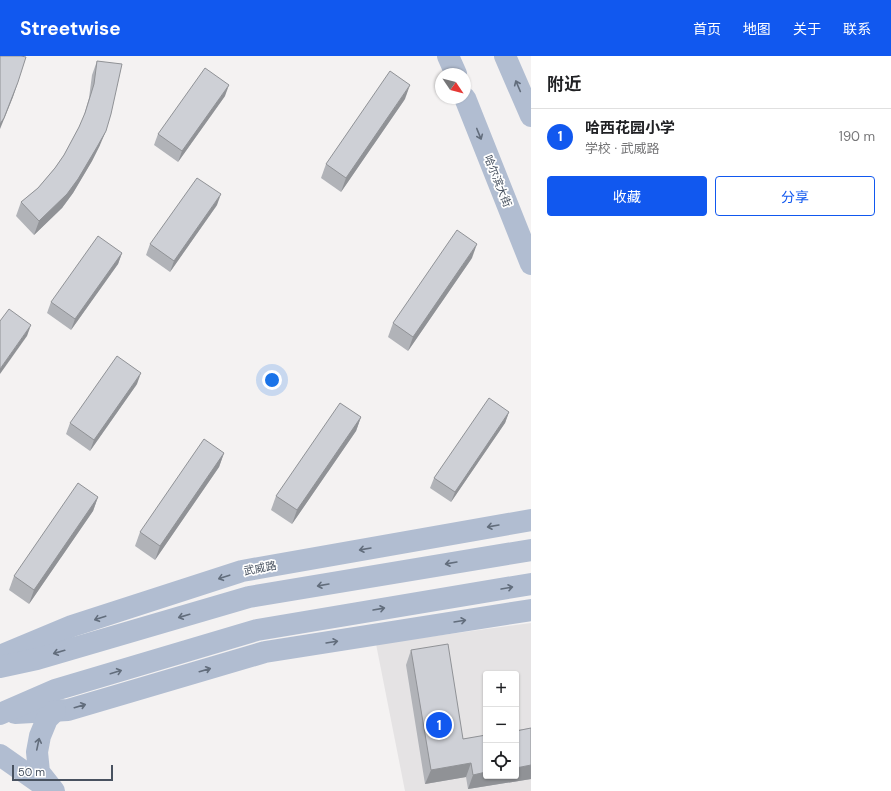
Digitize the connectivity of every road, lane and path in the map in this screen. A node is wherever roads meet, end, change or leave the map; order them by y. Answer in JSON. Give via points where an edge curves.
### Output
{"nodes":[{"id":1,"x":448,"y":56,"type":"edge"},
{"id":2,"x":505,"y":56,"type":"edge"},
{"id":3,"x":453,"y":68,"type":"edge"},
{"id":4,"x":467,"y":104,"type":"edge"},
{"id":5,"x":531,"y":116,"type":"edge"},
{"id":6,"x":531,"y":264,"type":"edge"},
{"id":7,"x":531,"y":520,"type":"edge"},
{"id":8,"x":531,"y":550,"type":"edge"},
{"id":9,"x":531,"y":584,"type":"edge"},
{"id":10,"x":531,"y":610,"type":"edge"},
{"id":11,"x":0,"y":656,"type":"edge"},
{"id":12,"x":0,"y":667,"type":"edge"},
{"id":13,"x":55,"y":711,"type":"junction"},
{"id":14,"x":0,"y":714,"type":"edge"},
{"id":15,"x":0,"y":755,"type":"edge"},
{"id":16,"x":53,"y":791,"type":"edge"}],
"edges":[{"from":1,"to":3,"type":"main road"},
{"from":5,"to":2,"type":"main road","one_way":true},
{"from":4,"to":6,"type":"main road","name":"哈尔滨大街","one_way":true},
{"from":7,"to":11,"type":"main road","name":"武威路","one_way":true,"via":[[242,571],[72,626]]},
{"from":8,"to":12,"type":"main road","one_way":true,"via":[[249,597],[37,659]]},
{"from":14,"to":9,"type":"main road","one_way":true,"via":[[55,690],[257,630]]},
{"from":13,"to":10,"type":"main road","one_way":true,"via":[[68,710],[265,652]]},
{"from":13,"to":14,"type":"main road"},
{"from":16,"to":13,"type":"main road","one_way":true,"via":[[39,772],[37,752],[47,719]]},
{"from":15,"to":16,"type":"main road"}]}
